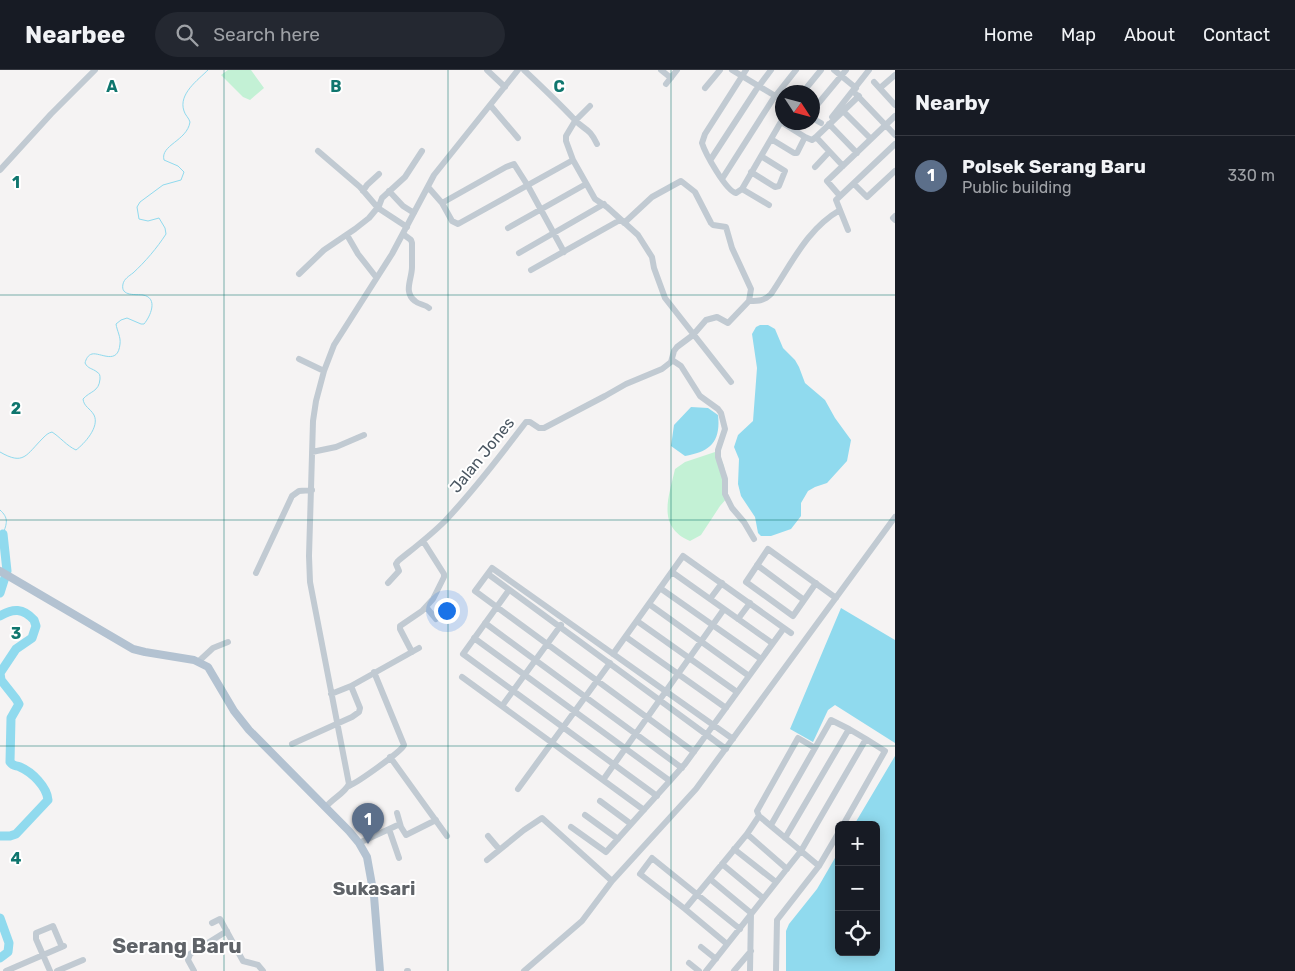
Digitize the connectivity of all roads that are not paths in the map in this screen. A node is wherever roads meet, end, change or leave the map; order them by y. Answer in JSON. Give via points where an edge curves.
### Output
{"nodes":[{"id":1,"x":95,"y":70,"type":"edge"},
{"id":2,"x":487,"y":70,"type":"edge"},
{"id":3,"x":518,"y":70,"type":"edge"},
{"id":4,"x":524,"y":70,"type":"edge"},
{"id":5,"x":661,"y":70,"type":"edge"},
{"id":6,"x":677,"y":70,"type":"edge"},
{"id":7,"x":720,"y":70,"type":"edge"},
{"id":8,"x":732,"y":70,"type":"edge"},
{"id":9,"x":771,"y":70,"type":"edge"},
{"id":10,"x":796,"y":70,"type":"edge"},
{"id":11,"x":821,"y":70,"type":"edge"},
{"id":12,"x":834,"y":70,"type":"edge"},
{"id":13,"x":869,"y":70,"type":"edge"},
{"id":14,"x":744,"y":73,"type":"edge"},
{"id":15,"x":843,"y":73,"type":"edge"},
{"id":16,"x":895,"y":75,"type":"edge"},
{"id":17,"x":671,"y":78,"type":"junction"},
{"id":18,"x":874,"y":82,"type":"dead end"},
{"id":19,"x":666,"y":84,"type":"dead end"},
{"id":20,"x":784,"y":85,"type":"edge"},
{"id":21,"x":809,"y":85,"type":"edge"},
{"id":22,"x":758,"y":86,"type":"junction"},
{"id":23,"x":505,"y":87,"type":"junction"},
{"id":24,"x":704,"y":88,"type":"dead end"},
{"id":25,"x":880,"y":88,"type":"junction"},
{"id":26,"x":855,"y":89,"type":"junction"},
{"id":27,"x":775,"y":96,"type":"joint"},
{"id":28,"x":859,"y":96,"type":"junction"},
{"id":29,"x":820,"y":101,"type":"edge"},
{"id":30,"x":895,"y":104,"type":"edge"},
{"id":31,"x":490,"y":106,"type":"junction"},
{"id":32,"x":590,"y":106,"type":"dead end"},
{"id":33,"x":843,"y":111,"type":"junction"},
{"id":34,"x":895,"y":116,"type":"edge"},
{"id":35,"x":576,"y":121,"type":"junction"},
{"id":36,"x":832,"y":122,"type":"junction"},
{"id":37,"x":886,"y":125,"type":"junction"},
{"id":38,"x":776,"y":130,"type":"edge"},
{"id":39,"x":796,"y":130,"type":"edge"},
{"id":40,"x":895,"y":135,"type":"edge"},
{"id":41,"x":806,"y":137,"type":"junction"},
{"id":42,"x":816,"y":137,"type":"junction"},
{"id":43,"x":518,"y":138,"type":"dead end"},
{"id":44,"x":771,"y":139,"type":"junction"},
{"id":45,"x":870,"y":139,"type":"junction"},
{"id":46,"x":597,"y":144,"type":"dead end"},
{"id":47,"x":895,"y":144,"type":"edge"},
{"id":48,"x":318,"y":151,"type":"dead end"},
{"id":49,"x":422,"y":151,"type":"dead end"},
{"id":50,"x":830,"y":152,"type":"junction"},
{"id":51,"x":857,"y":153,"type":"junction"},
{"id":52,"x":761,"y":156,"type":"junction"},
{"id":53,"x":711,"y":159,"type":"junction"},
{"id":54,"x":574,"y":160,"type":"junction"},
{"id":55,"x":843,"y":166,"type":"junction"},
{"id":56,"x":814,"y":167,"type":"dead end"},
{"id":57,"x":0,"y":170,"type":"edge"},
{"id":58,"x":751,"y":172,"type":"junction"},
{"id":59,"x":895,"y":172,"type":"edge"},
{"id":60,"x":379,"y":174,"type":"dead end"},
{"id":61,"x":722,"y":179,"type":"junction"},
{"id":62,"x":586,"y":184,"type":"junction"},
{"id":63,"x":854,"y":184,"type":"junction"},
{"id":64,"x":528,"y":186,"type":"junction"},
{"id":65,"x":428,"y":187,"type":"junction"},
{"id":66,"x":742,"y":189,"type":"junction"},
{"id":67,"x":389,"y":190,"type":"junction"},
{"id":68,"x":363,"y":191,"type":"junction"},
{"id":69,"x":840,"y":196,"type":"junction"},
{"id":70,"x":442,"y":203,"type":"junction"},
{"id":71,"x":604,"y":204,"type":"junction"},
{"id":72,"x":769,"y":206,"type":"dead end"},
{"id":73,"x":378,"y":208,"type":"junction"},
{"id":74,"x":541,"y":210,"type":"junction"},
{"id":75,"x":840,"y":210,"type":"junction"},
{"id":76,"x":414,"y":213,"type":"junction"},
{"id":77,"x":895,"y":216,"type":"edge"},
{"id":78,"x":895,"y":220,"type":"edge"},
{"id":79,"x":622,"y":222,"type":"junction"},
{"id":80,"x":407,"y":227,"type":"junction"},
{"id":81,"x":508,"y":228,"type":"dead end"},
{"id":82,"x":848,"y":230,"type":"dead end"},
{"id":83,"x":554,"y":233,"type":"junction"},
{"id":84,"x":403,"y":234,"type":"junction"},
{"id":85,"x":347,"y":235,"type":"junction"},
{"id":86,"x":564,"y":252,"type":"junction"},
{"id":87,"x":520,"y":253,"type":"dead end"},
{"id":88,"x":531,"y":270,"type":"dead end"},
{"id":89,"x":299,"y":274,"type":"dead end"},
{"id":90,"x":376,"y":277,"type":"junction"},
{"id":91,"x":749,"y":301,"type":"junction"},
{"id":92,"x":429,"y":308,"type":"dead end"},
{"id":93,"x":693,"y":335,"type":"junction"},
{"id":94,"x":299,"y":359,"type":"dead end"},
{"id":95,"x":672,"y":360,"type":"junction"},
{"id":96,"x":324,"y":371,"type":"junction"},
{"id":97,"x":731,"y":382,"type":"dead end"},
{"id":98,"x":364,"y":435,"type":"dead end"},
{"id":99,"x":312,"y":452,"type":"junction"},
{"id":100,"x":312,"y":490,"type":"junction"},
{"id":101,"x":895,"y":517,"type":"edge"},
{"id":102,"x":754,"y":539,"type":"dead end"},
{"id":103,"x":423,"y":541,"type":"junction"},
{"id":104,"x":757,"y":565,"type":"junction"},
{"id":105,"x":1,"y":572,"type":"edge"},
{"id":106,"x":672,"y":572,"type":"junction"},
{"id":107,"x":256,"y":573,"type":"dead end"},
{"id":108,"x":488,"y":574,"type":"junction"},
{"id":109,"x":388,"y":583,"type":"dead end"},
{"id":110,"x":722,"y":583,"type":"junction"},
{"id":111,"x":816,"y":583,"type":"junction"},
{"id":112,"x":660,"y":588,"type":"junction"},
{"id":113,"x":509,"y":590,"type":"junction"},
{"id":114,"x":836,"y":598,"type":"junction"},
{"id":115,"x":710,"y":599,"type":"junction"},
{"id":116,"x":804,"y":600,"type":"junction"},
{"id":117,"x":750,"y":603,"type":"junction"},
{"id":118,"x":649,"y":604,"type":"junction"},
{"id":119,"x":426,"y":607,"type":"junction"},
{"id":120,"x":497,"y":607,"type":"junction"},
{"id":121,"x":724,"y":609,"type":"junction"},
{"id":122,"x":436,"y":619,"type":"dead end"},
{"id":123,"x":738,"y":619,"type":"junction"},
{"id":124,"x":565,"y":620,"type":"junction"},
{"id":125,"x":637,"y":621,"type":"junction"},
{"id":126,"x":485,"y":623,"type":"junction"},
{"id":127,"x":712,"y":625,"type":"junction"},
{"id":128,"x":560,"y":627,"type":"junction"},
{"id":129,"x":784,"y":628,"type":"junction"},
{"id":130,"x":791,"y":633,"type":"dead end"},
{"id":131,"x":626,"y":637,"type":"junction"},
{"id":132,"x":474,"y":638,"type":"junction"},
{"id":133,"x":228,"y":642,"type":"dead end"},
{"id":134,"x":701,"y":642,"type":"junction"},
{"id":135,"x":772,"y":643,"type":"junction"},
{"id":136,"x":548,"y":644,"type":"junction"},
{"id":137,"x":419,"y":648,"type":"dead end"},
{"id":138,"x":412,"y":652,"type":"junction"},
{"id":139,"x":613,"y":654,"type":"junction"},
{"id":140,"x":689,"y":658,"type":"junction"},
{"id":141,"x":761,"y":659,"type":"junction"},
{"id":142,"x":536,"y":660,"type":"junction"},
{"id":143,"x":199,"y":661,"type":"junction"},
{"id":144,"x":610,"y":663,"type":"junction"},
{"id":145,"x":374,"y":672,"type":"junction"},
{"id":146,"x":678,"y":674,"type":"junction"},
{"id":147,"x":525,"y":676,"type":"junction"},
{"id":148,"x":749,"y":676,"type":"junction"},
{"id":149,"x":462,"y":677,"type":"dead end"},
{"id":150,"x":597,"y":680,"type":"junction"},
{"id":151,"x":351,"y":686,"type":"junction"},
{"id":152,"x":514,"y":691,"type":"junction"},
{"id":153,"x":666,"y":691,"type":"junction"},
{"id":154,"x":737,"y":692,"type":"junction"},
{"id":155,"x":331,"y":694,"type":"junction"},
{"id":156,"x":586,"y":696,"type":"junction"},
{"id":157,"x":659,"y":700,"type":"junction"},
{"id":158,"x":502,"y":706,"type":"junction"},
{"id":159,"x":726,"y":708,"type":"junction"},
{"id":160,"x":574,"y":712,"type":"junction"},
{"id":161,"x":647,"y":717,"type":"junction"},
{"id":162,"x":336,"y":724,"type":"junction"},
{"id":163,"x":714,"y":725,"type":"junction"},
{"id":164,"x":563,"y":727,"type":"junction"},
{"id":165,"x":849,"y":729,"type":"junction"},
{"id":166,"x":636,"y":733,"type":"junction"},
{"id":167,"x":707,"y":735,"type":"junction"},
{"id":168,"x":733,"y":739,"type":"junction"},
{"id":169,"x":866,"y":739,"type":"junction"},
{"id":170,"x":552,"y":742,"type":"junction"},
{"id":171,"x":292,"y":744,"type":"dead end"},
{"id":172,"x":625,"y":748,"type":"junction"},
{"id":173,"x":815,"y":748,"type":"junction"},
{"id":174,"x":726,"y":749,"type":"junction"},
{"id":175,"x":694,"y":752,"type":"junction"},
{"id":176,"x":390,"y":758,"type":"junction"},
{"id":177,"x":614,"y":764,"type":"junction"},
{"id":178,"x":682,"y":768,"type":"junction"},
{"id":179,"x":603,"y":780,"type":"junction"},
{"id":180,"x":670,"y":781,"type":"junction"},
{"id":181,"x":349,"y":786,"type":"junction"},
{"id":182,"x":518,"y":789,"type":"dead end"},
{"id":183,"x":657,"y":796,"type":"junction"},
{"id":184,"x":600,"y":801,"type":"dead end"},
{"id":185,"x":326,"y":807,"type":"junction"},
{"id":186,"x":644,"y":810,"type":"junction"},
{"id":187,"x":397,"y":813,"type":"dead end"},
{"id":188,"x":585,"y":815,"type":"dead end"},
{"id":189,"x":759,"y":816,"type":"junction"},
{"id":190,"x":436,"y":820,"type":"junction"},
{"id":191,"x":845,"y":821,"type":"edge"},
{"id":192,"x":400,"y":824,"type":"junction"},
{"id":193,"x":631,"y":824,"type":"junction"},
{"id":194,"x":771,"y":825,"type":"junction"},
{"id":195,"x":571,"y":826,"type":"dead end"},
{"id":196,"x":389,"y":829,"type":"junction"},
{"id":197,"x":747,"y":834,"type":"junction"},
{"id":198,"x":447,"y":836,"type":"dead end"},
{"id":199,"x":488,"y":836,"type":"dead end"},
{"id":200,"x":785,"y":838,"type":"junction"},
{"id":201,"x":618,"y":839,"type":"junction"},
{"id":202,"x":835,"y":839,"type":"edge"},
{"id":203,"x":359,"y":843,"type":"junction"},
{"id":204,"x":499,"y":849,"type":"junction"},
{"id":205,"x":734,"y":849,"type":"junction"},
{"id":206,"x":801,"y":851,"type":"junction"},
{"id":207,"x":399,"y":858,"type":"dead end"},
{"id":208,"x":487,"y":860,"type":"dead end"},
{"id":209,"x":722,"y":864,"type":"junction"},
{"id":210,"x":819,"y":866,"type":"junction"},
{"id":211,"x":787,"y":868,"type":"junction"},
{"id":212,"x":710,"y":879,"type":"junction"},
{"id":213,"x":612,"y":881,"type":"junction"},
{"id":214,"x":776,"y":882,"type":"junction"},
{"id":215,"x":697,"y":894,"type":"junction"},
{"id":216,"x":763,"y":898,"type":"junction"},
{"id":217,"x":686,"y":909,"type":"junction"},
{"id":218,"x":751,"y":912,"type":"junction"},
{"id":219,"x":212,"y":924,"type":"dead end"},
{"id":220,"x":740,"y":929,"type":"junction"},
{"id":221,"x":227,"y":931,"type":"junction"},
{"id":222,"x":727,"y":944,"type":"junction"},
{"id":223,"x":700,"y":947,"type":"dead end"},
{"id":224,"x":751,"y":951,"type":"junction"},
{"id":225,"x":43,"y":955,"type":"junction"},
{"id":226,"x":716,"y":959,"type":"junction"},
{"id":227,"x":83,"y":960,"type":"dead end"},
{"id":228,"x":689,"y":963,"type":"dead end"},
{"id":229,"x":6,"y":971,"type":"edge"},
{"id":230,"x":50,"y":971,"type":"edge"},
{"id":231,"x":57,"y":971,"type":"edge"},
{"id":232,"x":194,"y":971,"type":"edge"},
{"id":233,"x":263,"y":971,"type":"edge"},
{"id":234,"x":380,"y":971,"type":"edge"},
{"id":235,"x":524,"y":971,"type":"edge"},
{"id":236,"x":699,"y":971,"type":"edge"},
{"id":237,"x":706,"y":971,"type":"edge"},
{"id":238,"x":734,"y":971,"type":"edge"},
{"id":239,"x":750,"y":971,"type":"edge"},
{"id":240,"x":776,"y":971,"type":"edge"}],
"edges":[{"from":1,"to":57,"type":"street"},
{"from":2,"to":23,"type":"street"},
{"from":3,"to":23,"type":"street"},
{"from":4,"to":35,"type":"street"},
{"from":5,"to":17,"type":"street"},
{"from":6,"to":17,"type":"street"},
{"from":7,"to":24,"type":"street"},
{"from":8,"to":14,"type":"street"},
{"from":9,"to":22,"type":"street"},
{"from":10,"to":20,"type":"street"},
{"from":11,"to":21,"type":"street"},
{"from":12,"to":15,"type":"street"},
{"from":13,"to":26,"type":"street"},
{"from":14,"to":22,"type":"street"},
{"from":14,"to":53,"type":"street","via":[[702,140]]},
{"from":15,"to":26,"type":"street"},
{"from":15,"to":29,"type":"street"},
{"from":16,"to":25,"type":"street"},
{"from":17,"to":19,"type":"street"},
{"from":18,"to":25,"type":"street"},
{"from":22,"to":27,"type":"street"},
{"from":22,"to":53,"type":"street"},
{"from":23,"to":31,"type":"street"},
{"from":25,"to":30,"type":"street"},
{"from":26,"to":28,"type":"street"},
{"from":26,"to":36,"type":"street","via":[[832,117]]},
{"from":27,"to":61,"type":"street"},
{"from":28,"to":33,"type":"street"},
{"from":28,"to":37,"type":"street"},
{"from":31,"to":43,"type":"street"},
{"from":31,"to":65,"type":"street","via":[[439,167]]},
{"from":32,"to":35,"type":"street"},
{"from":33,"to":36,"type":"street"},
{"from":33,"to":45,"type":"street"},
{"from":34,"to":37,"type":"street"},
{"from":35,"to":46,"type":"street","via":[[590,131]]},
{"from":35,"to":54,"type":"street","via":[[565,138]]},
{"from":36,"to":42,"type":"street"},
{"from":36,"to":51,"type":"street"},
{"from":37,"to":40,"type":"street"},
{"from":37,"to":45,"type":"street"},
{"from":38,"to":44,"type":"street"},
{"from":39,"to":41,"type":"street"},
{"from":41,"to":42,"type":"street","via":[[812,140]]},
{"from":41,"to":44,"type":"street","via":[[798,153]]},
{"from":42,"to":50,"type":"street"},
{"from":44,"to":52,"type":"street"},
{"from":45,"to":51,"type":"street"},
{"from":47,"to":63,"type":"street"},
{"from":48,"to":68,"type":"street"},
{"from":49,"to":67,"type":"street","via":[[402,181]]},
{"from":50,"to":55,"type":"street"},
{"from":50,"to":56,"type":"street"},
{"from":51,"to":55,"type":"street"},
{"from":52,"to":58,"type":"street"},
{"from":52,"to":58,"type":"street","via":[[785,172],[778,186]]},
{"from":53,"to":61,"type":"street"},
{"from":54,"to":62,"type":"street"},
{"from":54,"to":64,"type":"street"},
{"from":55,"to":69,"type":"street","via":[[827,181]]},
{"from":58,"to":66,"type":"street"},
{"from":59,"to":63,"type":"street","via":[[868,197]]},
{"from":60,"to":68,"type":"street"},
{"from":61,"to":66,"type":"street","via":[[736,194]]},
{"from":62,"to":71,"type":"street","via":[[595,199]]},
{"from":62,"to":74,"type":"street"},
{"from":63,"to":69,"type":"street"},
{"from":64,"to":70,"type":"street","via":[[458,224],[452,221]]},
{"from":64,"to":70,"type":"street","via":[[512,164]]},
{"from":64,"to":74,"type":"street"},
{"from":65,"to":70,"type":"street"},
{"from":65,"to":76,"type":"street"},
{"from":66,"to":72,"type":"street"},
{"from":67,"to":73,"type":"street"},
{"from":67,"to":76,"type":"street"},
{"from":68,"to":73,"type":"street"},
{"from":69,"to":75,"type":"street","via":[[836,200]]},
{"from":71,"to":79,"type":"street"},
{"from":71,"to":83,"type":"street"},
{"from":73,"to":80,"type":"street"},
{"from":73,"to":85,"type":"street"},
{"from":74,"to":81,"type":"street"},
{"from":74,"to":83,"type":"street"},
{"from":75,"to":82,"type":"street"},
{"from":75,"to":91,"type":"street","via":[[827,217],[810,234],[768,297],[761,302]]},
{"from":76,"to":80,"type":"street"},
{"from":77,"to":78,"type":"street"},
{"from":79,"to":86,"type":"street"},
{"from":79,"to":91,"type":"street","via":[[652,197],[681,181],[695,192],[711,223],[726,227],[750,289]]},
{"from":79,"to":93,"type":"street","via":[[638,235],[651,255],[665,298]]},
{"from":80,"to":84,"type":"street"},
{"from":83,"to":86,"type":"street"},
{"from":83,"to":87,"type":"street"},
{"from":84,"to":90,"type":"street"},
{"from":84,"to":92,"type":"street","via":[[412,243],[410,294],[417,303]]},
{"from":85,"to":89,"type":"street","via":[[324,250]]},
{"from":85,"to":90,"type":"street"},
{"from":86,"to":88,"type":"street"},
{"from":90,"to":96,"type":"street","via":[[334,345]]},
{"from":91,"to":93,"type":"street","name":"Jalan Jones","via":[[728,323],[717,317],[711,318],[703,322]]},
{"from":93,"to":95,"type":"street","name":"Jalan Jones","via":[[677,347]]},
{"from":93,"to":97,"type":"street"},
{"from":94,"to":96,"type":"street"},
{"from":95,"to":102,"type":"street","via":[[681,366],[700,396],[721,412],[725,429],[718,457],[725,479],[725,494]]},
{"from":95,"to":103,"type":"street","name":"Jalan Jones","via":[[658,372],[626,384],[544,428],[526,422],[464,499]]},
{"from":96,"to":99,"type":"street","via":[[313,421]]},
{"from":98,"to":99,"type":"street","via":[[336,447]]},
{"from":99,"to":100,"type":"street"},
{"from":100,"to":107,"type":"street","via":[[299,491],[292,496]]},
{"from":100,"to":155,"type":"street","via":[[310,582]]},
{"from":101,"to":114,"type":"street"},
{"from":103,"to":109,"type":"street","name":"Jalan Jones","via":[[398,561],[399,571]]},
{"from":103,"to":119,"type":"street","via":[[444,574]]},
{"from":104,"to":111,"type":"street","via":[[768,549]]},
{"from":104,"to":116,"type":"street"},
{"from":104,"to":116,"type":"street","via":[[746,582],[793,616]]},
{"from":105,"to":143,"type":"main road","via":[[133,649]]},
{"from":106,"to":110,"type":"street","via":[[683,556]]},
{"from":106,"to":112,"type":"street"},
{"from":106,"to":115,"type":"street"},
{"from":108,"to":113,"type":"street"},
{"from":108,"to":120,"type":"street","via":[[475,591]]},
{"from":108,"to":124,"type":"street","via":[[492,568]]},
{"from":110,"to":115,"type":"street"},
{"from":110,"to":117,"type":"street"},
{"from":111,"to":114,"type":"street"},
{"from":111,"to":116,"type":"street"},
{"from":112,"to":118,"type":"street"},
{"from":112,"to":127,"type":"street"},
{"from":113,"to":120,"type":"street"},
{"from":113,"to":128,"type":"street"},
{"from":114,"to":168,"type":"street"},
{"from":115,"to":121,"type":"street"},
{"from":117,"to":123,"type":"street"},
{"from":117,"to":129,"type":"street"},
{"from":118,"to":125,"type":"street"},
{"from":118,"to":134,"type":"street"},
{"from":119,"to":122,"type":"street"},
{"from":119,"to":138,"type":"street","via":[[400,626]]},
{"from":120,"to":126,"type":"street"},
{"from":120,"to":136,"type":"street"},
{"from":121,"to":123,"type":"street"},
{"from":121,"to":127,"type":"street"},
{"from":123,"to":135,"type":"street"},
{"from":124,"to":128,"type":"street"},
{"from":124,"to":139,"type":"street"},
{"from":125,"to":131,"type":"street"},
{"from":125,"to":140,"type":"street"},
{"from":126,"to":132,"type":"street"},
{"from":126,"to":142,"type":"street"},
{"from":127,"to":134,"type":"street"},
{"from":127,"to":141,"type":"street"},
{"from":128,"to":136,"type":"street"},
{"from":128,"to":144,"type":"street"},
{"from":129,"to":130,"type":"street"},
{"from":129,"to":135,"type":"street"},
{"from":131,"to":139,"type":"street"},
{"from":131,"to":146,"type":"street"},
{"from":132,"to":147,"type":"street"},
{"from":132,"to":152,"type":"street","via":[[463,654]]},
{"from":133,"to":143,"type":"street","via":[[213,648]]},
{"from":134,"to":140,"type":"street"},
{"from":134,"to":148,"type":"street"},
{"from":135,"to":141,"type":"street"},
{"from":136,"to":142,"type":"street"},
{"from":136,"to":150,"type":"street"},
{"from":137,"to":138,"type":"street"},
{"from":138,"to":145,"type":"street"},
{"from":139,"to":153,"type":"street"},
{"from":140,"to":146,"type":"street"},
{"from":140,"to":154,"type":"street"},
{"from":141,"to":148,"type":"street"},
{"from":142,"to":147,"type":"street"},
{"from":142,"to":156,"type":"street"},
{"from":143,"to":185,"type":"main road","via":[[212,672],[249,730]]},
{"from":144,"to":150,"type":"street"},
{"from":144,"to":157,"type":"street"},
{"from":145,"to":151,"type":"street"},
{"from":145,"to":176,"type":"street","via":[[404,743],[402,750]]},
{"from":146,"to":153,"type":"street"},
{"from":146,"to":159,"type":"street"},
{"from":147,"to":152,"type":"street"},
{"from":147,"to":160,"type":"street"},
{"from":148,"to":154,"type":"street"},
{"from":149,"to":158,"type":"street"},
{"from":150,"to":156,"type":"street"},
{"from":150,"to":161,"type":"street"},
{"from":151,"to":155,"type":"street"},
{"from":151,"to":162,"type":"street","via":[[360,711]]},
{"from":152,"to":158,"type":"street"},
{"from":152,"to":164,"type":"street"},
{"from":153,"to":157,"type":"street"},
{"from":153,"to":163,"type":"street"},
{"from":154,"to":159,"type":"street"},
{"from":155,"to":162,"type":"street"},
{"from":156,"to":160,"type":"street"},
{"from":156,"to":166,"type":"street"},
{"from":157,"to":161,"type":"street"},
{"from":157,"to":167,"type":"street"},
{"from":158,"to":170,"type":"street"},
{"from":159,"to":163,"type":"street"},
{"from":160,"to":164,"type":"street"},
{"from":160,"to":172,"type":"street"},
{"from":161,"to":166,"type":"street"},
{"from":161,"to":175,"type":"street"},
{"from":162,"to":171,"type":"street"},
{"from":162,"to":181,"type":"street"},
{"from":163,"to":167,"type":"street"},
{"from":163,"to":168,"type":"street"},
{"from":164,"to":170,"type":"street"},
{"from":164,"to":177,"type":"street"},
{"from":165,"to":169,"type":"street"},
{"from":165,"to":173,"type":"street","via":[[831,720]]},
{"from":165,"to":200,"type":"street"},
{"from":166,"to":172,"type":"street"},
{"from":166,"to":178,"type":"street"},
{"from":167,"to":174,"type":"street"},
{"from":167,"to":175,"type":"street"},
{"from":168,"to":174,"type":"street"},
{"from":169,"to":191,"type":"street","via":[[885,751]]},
{"from":169,"to":206,"type":"street"},
{"from":170,"to":179,"type":"street"},
{"from":170,"to":182,"type":"street"},
{"from":172,"to":177,"type":"street"},
{"from":172,"to":180,"type":"street"},
{"from":173,"to":189,"type":"street","via":[[798,738],[757,810]]},
{"from":173,"to":194,"type":"street"},
{"from":174,"to":213,"type":"street","via":[[696,789]]},
{"from":175,"to":178,"type":"street"},
{"from":176,"to":181,"type":"street"},
{"from":176,"to":190,"type":"street"},
{"from":177,"to":179,"type":"street"},
{"from":177,"to":183,"type":"street"},
{"from":178,"to":180,"type":"street"},
{"from":179,"to":186,"type":"street"},
{"from":180,"to":183,"type":"street"},
{"from":181,"to":185,"type":"street"},
{"from":183,"to":186,"type":"street"},
{"from":184,"to":193,"type":"street"},
{"from":185,"to":203,"type":"main road"},
{"from":186,"to":193,"type":"street"},
{"from":187,"to":192,"type":"street"},
{"from":188,"to":201,"type":"street"},
{"from":189,"to":194,"type":"street"},
{"from":189,"to":197,"type":"street"},
{"from":190,"to":192,"type":"street","via":[[406,835]]},
{"from":190,"to":198,"type":"street"},
{"from":192,"to":196,"type":"street"},
{"from":193,"to":201,"type":"street"},
{"from":194,"to":200,"type":"street"},
{"from":195,"to":201,"type":"street","via":[[606,852]]},
{"from":196,"to":203,"type":"street"},
{"from":196,"to":207,"type":"street"},
{"from":197,"to":205,"type":"street"},
{"from":197,"to":211,"type":"street"},
{"from":199,"to":204,"type":"street"},
{"from":200,"to":206,"type":"street"},
{"from":202,"to":210,"type":"street"},
{"from":203,"to":234,"type":"main road","via":[[366,857],[374,896]]},
{"from":204,"to":208,"type":"street"},
{"from":204,"to":213,"type":"street","via":[[542,818]]},
{"from":205,"to":209,"type":"street"},
{"from":205,"to":214,"type":"street"},
{"from":206,"to":210,"type":"street"},
{"from":206,"to":211,"type":"street"},
{"from":209,"to":212,"type":"street"},
{"from":209,"to":216,"type":"street"},
{"from":210,"to":240,"type":"street","via":[[777,920]]},
{"from":211,"to":214,"type":"street"},
{"from":212,"to":215,"type":"street"},
{"from":212,"to":218,"type":"street"},
{"from":213,"to":235,"type":"street","via":[[582,920]]},
{"from":214,"to":216,"type":"street"},
{"from":215,"to":217,"type":"street"},
{"from":215,"to":217,"type":"street","via":[[652,858],[640,874]]},
{"from":215,"to":220,"type":"street"},
{"from":216,"to":218,"type":"street"},
{"from":217,"to":222,"type":"street"},
{"from":218,"to":220,"type":"street"},
{"from":218,"to":224,"type":"street"},
{"from":219,"to":221,"type":"street","via":[[220,919]]},
{"from":220,"to":222,"type":"street"},
{"from":221,"to":232,"type":"street","via":[[190,954],[188,960]]},
{"from":221,"to":233,"type":"street","via":[[244,961],[258,965]]},
{"from":222,"to":226,"type":"street"},
{"from":223,"to":226,"type":"street"},
{"from":224,"to":238,"type":"street"},
{"from":224,"to":239,"type":"street"},
{"from":225,"to":225,"type":"street","via":[[63,946],[53,926],[36,934]]},
{"from":225,"to":229,"type":"street"},
{"from":225,"to":230,"type":"street"},
{"from":226,"to":237,"type":"street"},
{"from":227,"to":231,"type":"street"},
{"from":228,"to":236,"type":"street"}]}
